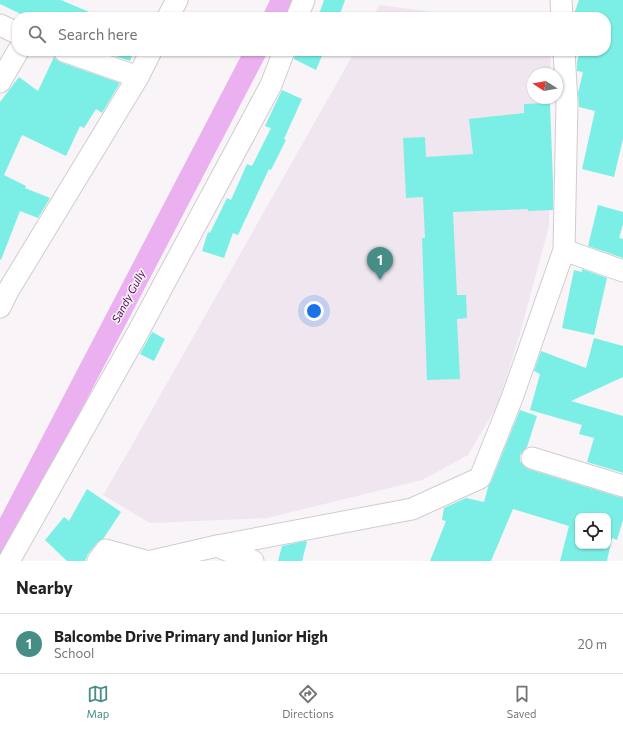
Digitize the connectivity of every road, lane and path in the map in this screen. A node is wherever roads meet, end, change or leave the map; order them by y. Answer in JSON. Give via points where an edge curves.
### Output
{"nodes":[{"id":1,"x":177,"y":0,"type":"edge"},
{"id":2,"x":304,"y":0,"type":"edge"},
{"id":3,"x":561,"y":0,"type":"edge"},
{"id":4,"x":171,"y":12,"type":"edge"},
{"id":5,"x":299,"y":12,"type":"edge"},
{"id":6,"x":562,"y":12,"type":"edge"},
{"id":7,"x":0,"y":25,"type":"edge"},
{"id":8,"x":12,"y":31,"type":"edge"},
{"id":9,"x":15,"y":56,"type":"edge"},
{"id":10,"x":78,"y":56,"type":"edge"},
{"id":11,"x":148,"y":56,"type":"edge"},
{"id":12,"x":282,"y":56,"type":"edge"},
{"id":13,"x":564,"y":56,"type":"edge"},
{"id":14,"x":138,"y":77,"type":"junction"},
{"id":15,"x":0,"y":82,"type":"edge"},
{"id":16,"x":564,"y":250,"type":"junction"},
{"id":17,"x":623,"y":271,"type":"edge"},
{"id":18,"x":3,"y":294,"type":"edge"},
{"id":19,"x":532,"y":458,"type":"dead end"},
{"id":20,"x":623,"y":486,"type":"edge"},
{"id":21,"x":217,"y":546,"type":"junction"},
{"id":22,"x":9,"y":561,"type":"edge"},
{"id":23,"x":98,"y":561,"type":"edge"},
{"id":24,"x":146,"y":561,"type":"edge"},
{"id":25,"x":152,"y":561,"type":"edge"},
{"id":26,"x":253,"y":561,"type":"edge"}],
"edges":[{"from":1,"to":4,"type":"street"},
{"from":2,"to":5,"type":"street"},
{"from":3,"to":6,"type":"street"},
{"from":7,"to":8,"type":"street"},
{"from":9,"to":15,"type":"street"},
{"from":10,"to":14,"type":"street"},
{"from":11,"to":14,"type":"street"},
{"from":12,"to":22,"type":"street","via":[[271,85],[133,341]]},
{"from":13,"to":16,"type":"street","via":[[567,103]]},
{"from":14,"to":18,"type":"street"},
{"from":16,"to":17,"type":"street"},
{"from":16,"to":21,"type":"street","via":[[512,398],[480,478],[412,509]]},
{"from":19,"to":20,"type":"street"},
{"from":21,"to":25,"type":"street"},
{"from":21,"to":26,"type":"street"},
{"from":23,"to":24,"type":"street","via":[[106,550]]}]}
